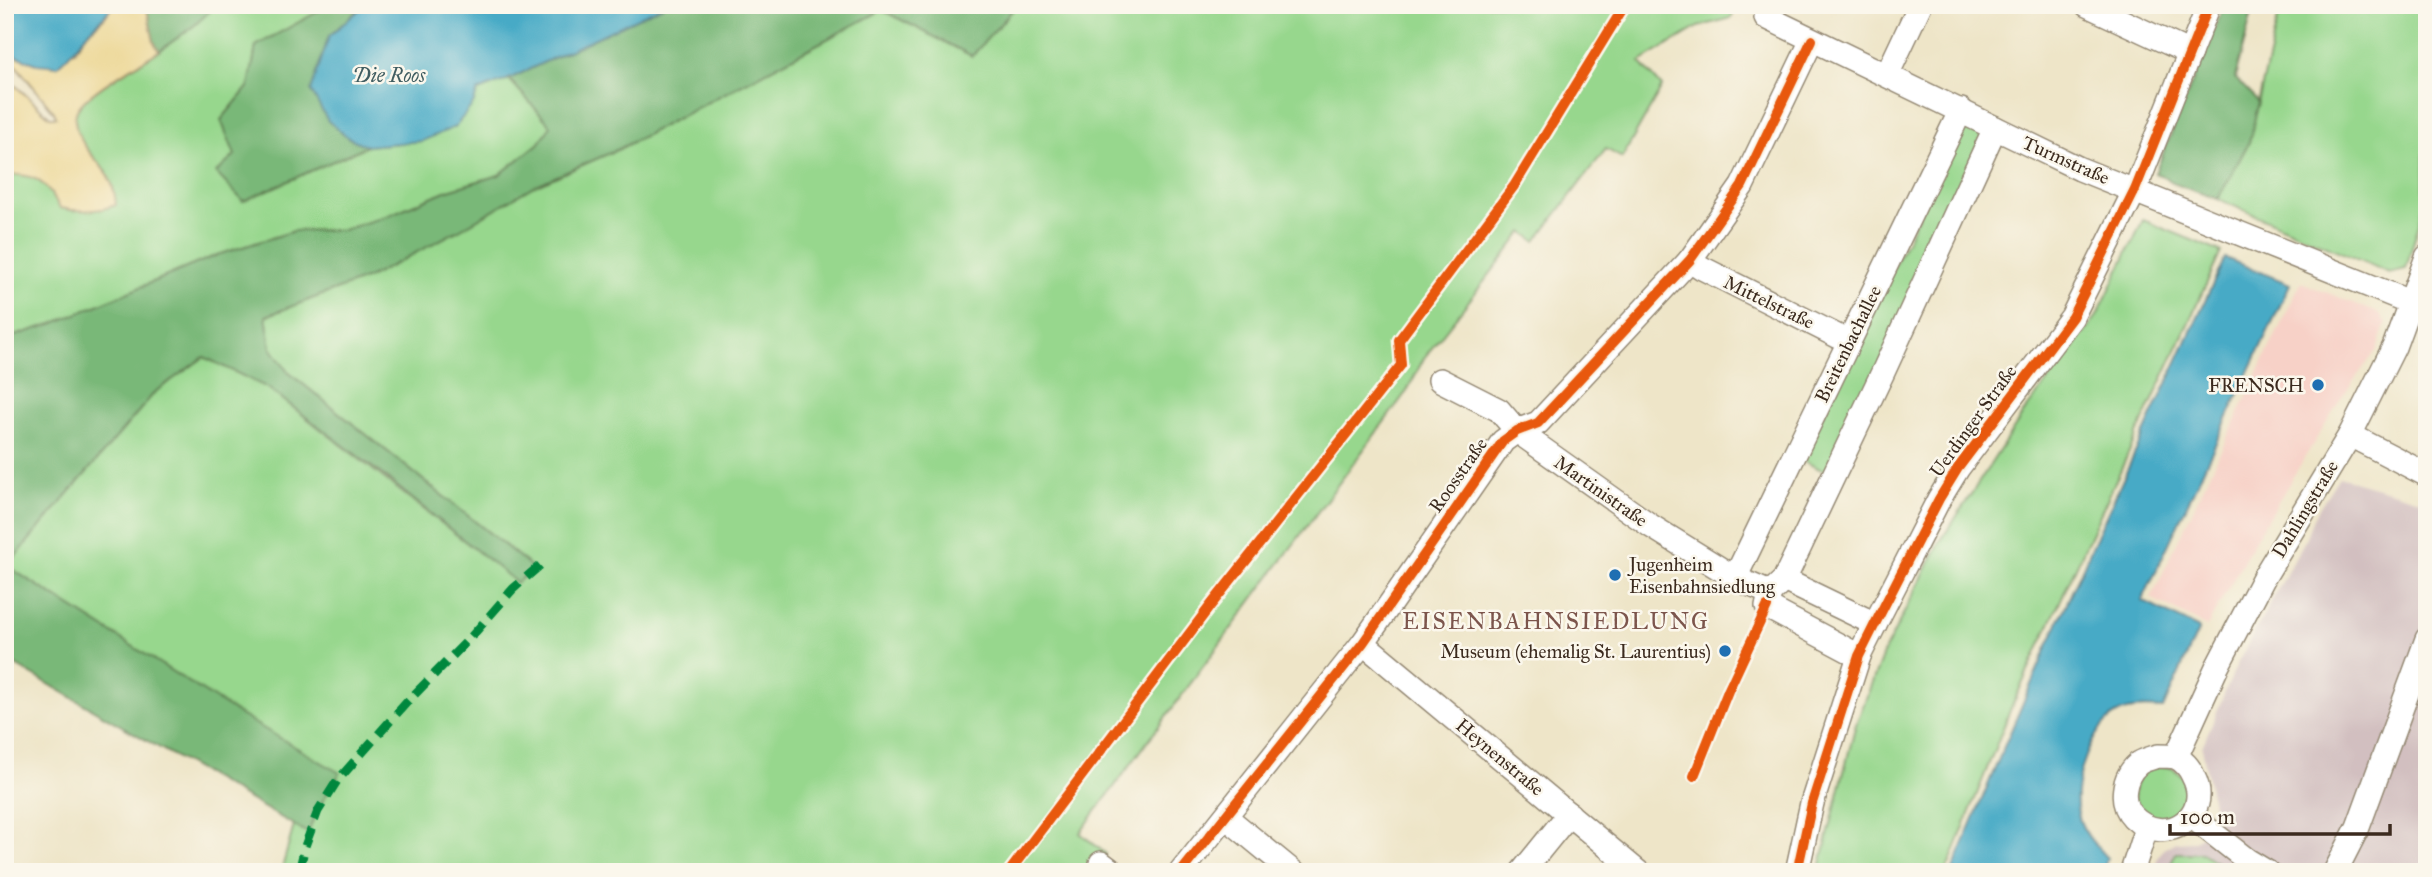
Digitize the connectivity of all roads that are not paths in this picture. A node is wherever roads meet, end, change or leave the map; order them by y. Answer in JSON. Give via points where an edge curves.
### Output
{"nodes":[{"id":1,"x":1920,"y":5,"type":"edge"},
{"id":2,"x":2087,"y":5,"type":"edge"},
{"id":3,"x":2209,"y":5,"type":"edge"},
{"id":4,"x":1766,"y":17,"type":"dead end"},
{"id":5,"x":1812,"y":40,"type":"junction"},
{"id":6,"x":2190,"y":53,"type":"junction"},
{"id":7,"x":1887,"y":75,"type":"junction"},
{"id":8,"x":1961,"y":110,"type":"junction"},
{"id":9,"x":1995,"y":128,"type":"junction"},
{"id":10,"x":2135,"y":190,"type":"junction"},
{"id":11,"x":2427,"y":257,"type":"edge"},
{"id":12,"x":1690,"y":260,"type":"junction"},
{"id":13,"x":2412,"y":303,"type":"junction"},
{"id":14,"x":1850,"y":342,"type":"junction"},
{"id":15,"x":1440,"y":380,"type":"dead end"},
{"id":16,"x":1517,"y":431,"type":"junction"},
{"id":17,"x":2350,"y":435,"type":"junction"},
{"id":18,"x":2427,"y":475,"type":"edge"},
{"id":19,"x":1735,"y":578,"type":"junction"},
{"id":20,"x":1774,"y":593,"type":"junction"},
{"id":21,"x":1875,"y":624,"type":"junction"},
{"id":22,"x":2427,"y":639,"type":"edge"},
{"id":23,"x":1363,"y":643,"type":"junction"},
{"id":24,"x":1860,"y":656,"type":"junction"},
{"id":25,"x":2176,"y":757,"type":"junction"},
{"id":26,"x":1569,"y":814,"type":"junction"},
{"id":27,"x":2191,"y":816,"type":"junction"},
{"id":28,"x":1226,"y":817,"type":"junction"},
{"id":29,"x":2146,"y":828,"type":"junction"},
{"id":30,"x":1181,"y":872,"type":"edge"},
{"id":31,"x":1293,"y":872,"type":"edge"},
{"id":32,"x":1521,"y":872,"type":"edge"},
{"id":33,"x":1638,"y":872,"type":"edge"},
{"id":34,"x":1797,"y":872,"type":"edge"},
{"id":35,"x":2132,"y":872,"type":"edge"},
{"id":36,"x":2267,"y":872,"type":"edge"},
{"id":37,"x":2335,"y":872,"type":"edge"}],
"edges":[{"from":1,"to":7,"type":"street"},
{"from":2,"to":6,"type":"street"},
{"from":3,"to":6,"type":"street","name":"Uerdinger Straße"},
{"from":4,"to":5,"type":"street","name":"Turmstraße"},
{"from":5,"to":7,"type":"street","name":"Turmstraße"},
{"from":5,"to":12,"type":"street","name":"Roosstraße","via":[[1742,186]]},
{"from":6,"to":10,"type":"street","name":"Uerdinger Straße"},
{"from":7,"to":8,"type":"street","name":"Turmstraße"},
{"from":8,"to":9,"type":"street","name":"Turmstraße"},
{"from":8,"to":14,"type":"street","name":"Breitenbachallee"},
{"from":9,"to":10,"type":"street","name":"Turmstraße"},
{"from":9,"to":20,"type":"street","via":[[1884,370]]},
{"from":10,"to":13,"type":"street","name":"Turmstraße"},
{"from":10,"to":21,"type":"street","name":"Uerdinger Straße","via":[[2071,317],[1958,468]]},
{"from":11,"to":13,"type":"street","name":"Dahlingstraße"},
{"from":12,"to":14,"type":"street","name":"Mittelstraße"},
{"from":12,"to":16,"type":"street","name":"Roosstraße","via":[[1538,423]]},
{"from":13,"to":17,"type":"street","name":"Dahlingstraße"},
{"from":14,"to":19,"type":"street","name":"Breitenbachallee"},
{"from":15,"to":16,"type":"street","name":"Martinistraße","via":[[1499,410]]},
{"from":16,"to":19,"type":"street","name":"Martinistraße","via":[[1651,526]]},
{"from":16,"to":23,"type":"street","name":"Roosstraße","via":[[1503,441]]},
{"from":17,"to":18,"type":"street"},
{"from":17,"to":25,"type":"street","name":"Dahlingstraße","via":[[2264,577]]},
{"from":19,"to":20,"type":"street","name":"Martinistraße"},
{"from":20,"to":21,"type":"street","name":"Martinistraße"},
{"from":20,"to":24,"type":"street","name":"Martinistraße"},
{"from":21,"to":24,"type":"street","name":"Uerdinger Straße"},
{"from":22,"to":37,"type":"street","via":[[2358,827]]},
{"from":23,"to":26,"type":"street","name":"Heynenstraße"},
{"from":23,"to":28,"type":"street","name":"Roosstraße"},
{"from":24,"to":34,"type":"street","name":"Uerdinger Straße","via":[[1812,803]]},
{"from":25,"to":27,"type":"street","via":[[2197,782],[2199,795]]},
{"from":25,"to":29,"type":"street","via":[[2158,756],[2139,764],[2126,780],[2124,797],[2131,815]]},
{"from":26,"to":32,"type":"street"},
{"from":26,"to":33,"type":"street","name":"Heynenstraße"},
{"from":27,"to":29,"type":"street","via":[[2176,828]]},
{"from":27,"to":36,"type":"street"},
{"from":28,"to":30,"type":"street","name":"Roosstraße"},
{"from":28,"to":31,"type":"street"},
{"from":29,"to":35,"type":"street"}]}
